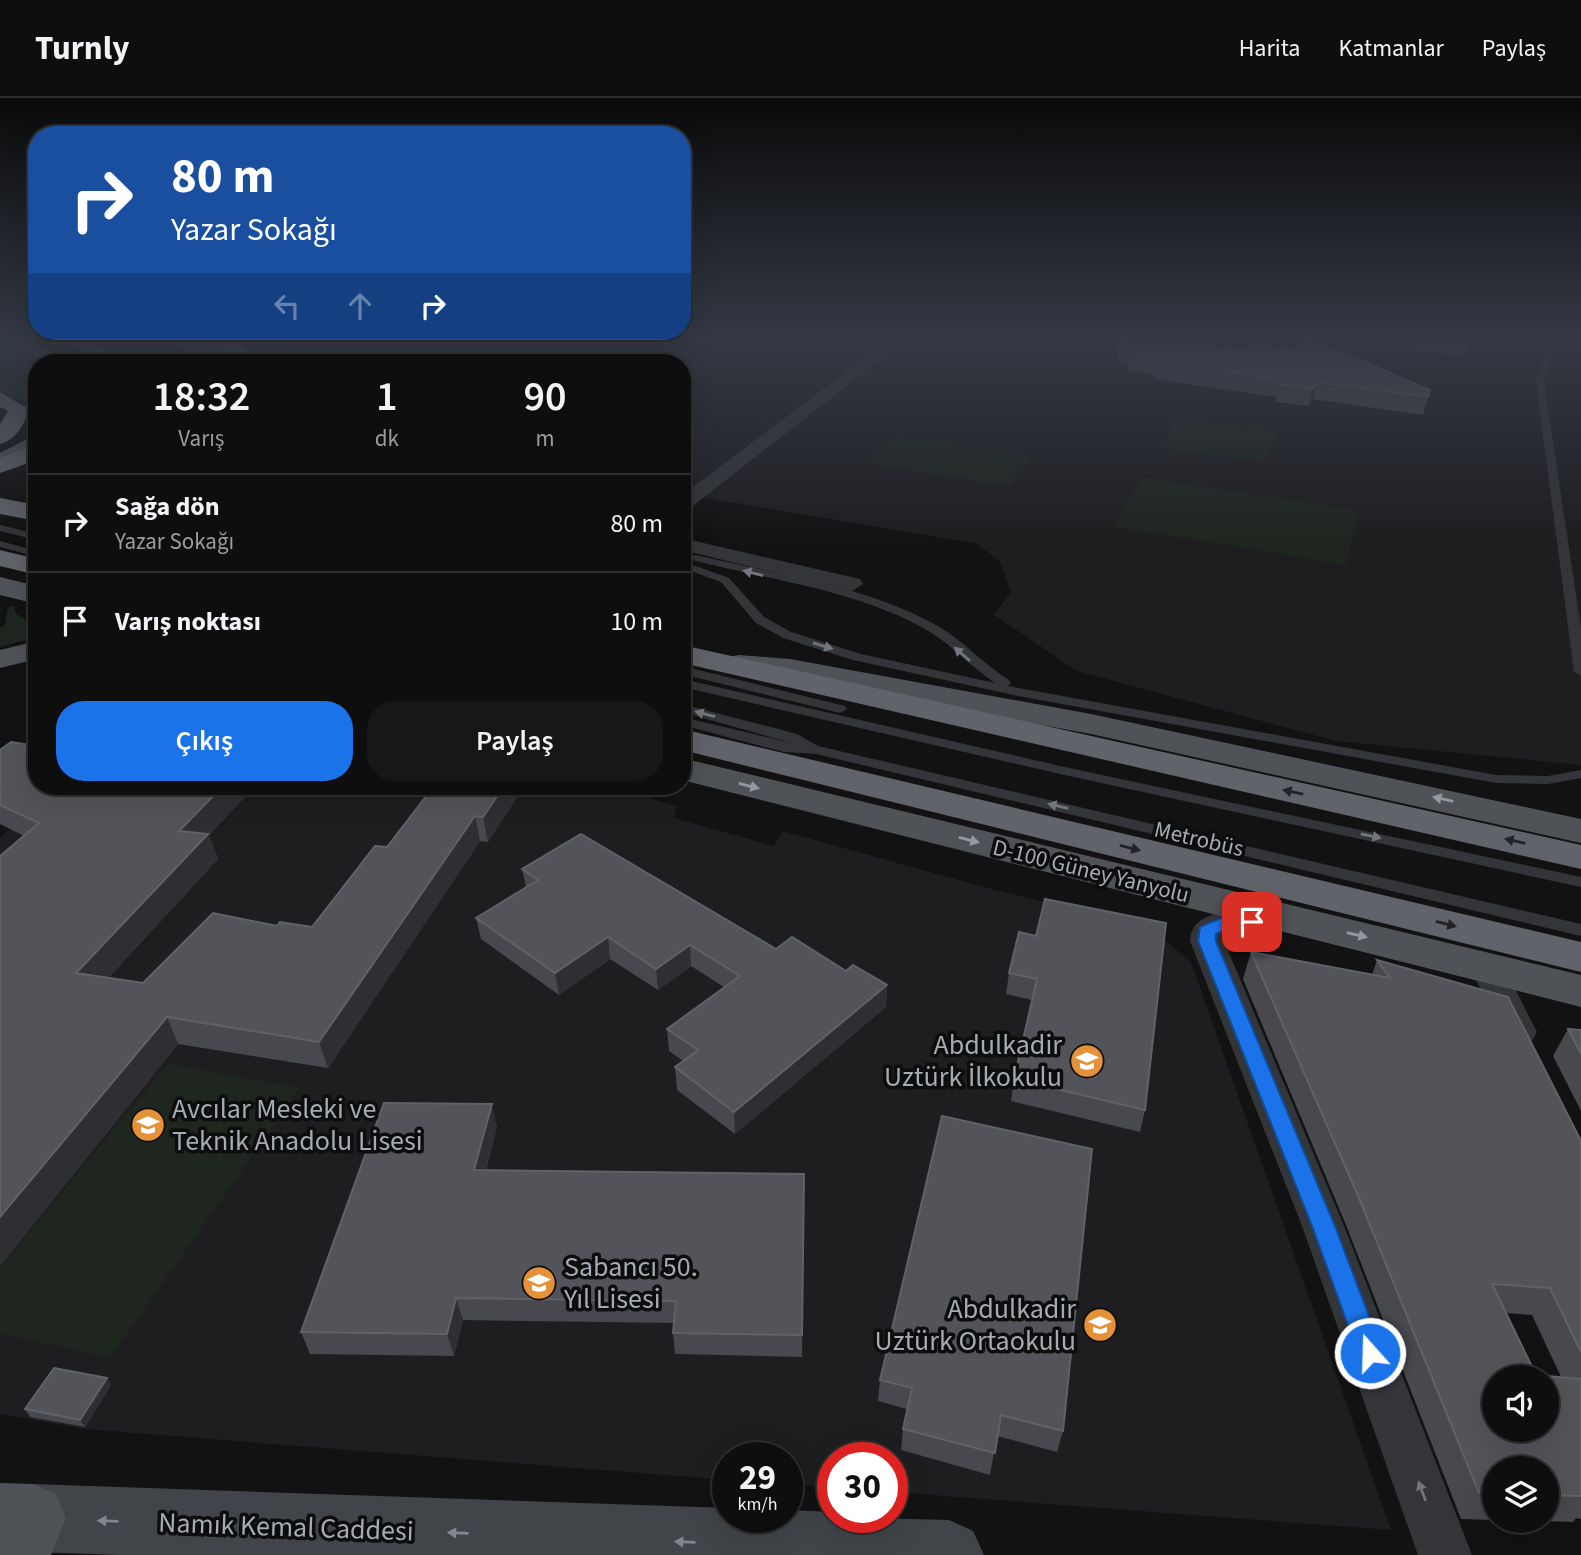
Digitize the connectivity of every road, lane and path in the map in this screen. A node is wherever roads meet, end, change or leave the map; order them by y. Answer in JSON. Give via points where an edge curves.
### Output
{"nodes":[{"id":1,"x":15,"y":405,"type":"edge"},
{"id":2,"x":812,"y":405,"type":"edge"},
{"id":3,"x":1544,"y":405,"type":"edge"},
{"id":4,"x":28,"y":428,"type":"edge"},
{"id":5,"x":0,"y":437,"type":"edge"},
{"id":6,"x":0,"y":445,"type":"edge"},
{"id":7,"x":28,"y":447,"type":"edge"},
{"id":8,"x":28,"y":455,"type":"edge"},
{"id":9,"x":0,"y":465,"type":"edge"},
{"id":10,"x":691,"y":496,"type":"edge"},
{"id":11,"x":0,"y":528,"type":"edge"},
{"id":12,"x":28,"y":535,"type":"edge"},
{"id":13,"x":0,"y":536,"type":"edge"},
{"id":14,"x":28,"y":543,"type":"edge"},
{"id":15,"x":0,"y":544,"type":"edge"},
{"id":16,"x":691,"y":546,"type":"edge"},
{"id":17,"x":28,"y":552,"type":"edge"},
{"id":18,"x":691,"y":557,"type":"edge"},
{"id":19,"x":0,"y":558,"type":"edge"},
{"id":20,"x":28,"y":565,"type":"edge"},
{"id":21,"x":691,"y":567,"type":"edge"},
{"id":22,"x":852,"y":584,"type":"dead end"},
{"id":23,"x":0,"y":586,"type":"edge"},
{"id":24,"x":28,"y":593,"type":"edge"},
{"id":25,"x":1578,"y":630,"type":"edge"},
{"id":26,"x":28,"y":652,"type":"edge"},
{"id":27,"x":0,"y":659,"type":"edge"},
{"id":28,"x":692,"y":662,"type":"edge"},
{"id":29,"x":1581,"y":672,"type":"edge"},
{"id":30,"x":691,"y":685,"type":"edge"},
{"id":31,"x":1018,"y":692,"type":"junction"},
{"id":32,"x":691,"y":710,"type":"edge"},
{"id":33,"x":691,"y":723,"type":"edge"},
{"id":34,"x":691,"y":741,"type":"edge"},
{"id":35,"x":816,"y":750,"type":"junction"},
{"id":36,"x":691,"y":771,"type":"edge"},
{"id":37,"x":1581,"y":774,"type":"edge"},
{"id":38,"x":1232,"y":806,"type":"junction"},
{"id":39,"x":1581,"y":831,"type":"edge"},
{"id":40,"x":1581,"y":857,"type":"edge"},
{"id":41,"x":1581,"y":882,"type":"edge"},
{"id":42,"x":1298,"y":922,"type":"junction"},
{"id":43,"x":1581,"y":929,"type":"edge"},
{"id":44,"x":1581,"y":957,"type":"edge"},
{"id":45,"x":1487,"y":967,"type":"junction"},
{"id":46,"x":1581,"y":990,"type":"edge"},
{"id":47,"x":1534,"y":1062,"type":"edge"},
{"id":48,"x":16,"y":1530,"type":"edge"},
{"id":49,"x":822,"y":1551,"type":"edge"},
{"id":50,"x":949,"y":1555,"type":"edge"},
{"id":51,"x":1446,"y":1555,"type":"edge"}],
"edges":[{"from":1,"to":5,"type":"highway","via":[[19,409],[15,421]]},
{"from":2,"to":10,"type":"street"},
{"from":3,"to":25,"type":"lane"},
{"from":4,"to":6,"type":"main road"},
{"from":7,"to":9,"type":"main road"},
{"from":8,"to":9,"type":"highway"},
{"from":11,"to":12,"type":"lane"},
{"from":13,"to":14,"type":"lane"},
{"from":15,"to":17,"type":"lane"},
{"from":16,"to":22,"type":"street"},
{"from":31,"to":18,"type":"lane","one_way":true,"via":[[979,669],[933,628],[876,604]]},
{"from":19,"to":20,"type":"highway"},
{"from":21,"to":31,"type":"lane","one_way":true,"via":[[725,580],[760,620],[787,635],[858,657]]},
{"from":23,"to":24,"type":"main road"},
{"from":25,"to":29,"type":"lane"},
{"from":26,"to":27,"type":"main road"},
{"from":28,"to":38,"type":"lane","name":"Metrobüs"},
{"from":39,"to":28,"type":"main road","one_way":true,"via":[[1091,724],[790,669]]},
{"from":40,"to":28,"type":"highway","one_way":true},
{"from":30,"to":38,"type":"lane","name":"Metrobüs"},
{"from":31,"to":37,"type":"lane","via":[[1496,779],[1548,780]]},
{"from":35,"to":32,"type":"lane","name":"Metrobüs","one_way":true,"via":[[792,737]]},
{"from":33,"to":35,"type":"lane","name":"Metrobüs","via":[[784,748]]},
{"from":34,"to":44,"type":"highway","one_way":true},
{"from":43,"to":35,"type":"lane","name":"Metrobüs","one_way":true},
{"from":36,"to":42,"type":"main road","name":"D-100 Güney Yanyolu","one_way":true},
{"from":38,"to":41,"type":"lane","name":"Metrobüs","one_way":true},
{"from":42,"to":45,"type":"main road","name":"D-100 Güney Yanyolu","one_way":true},
{"from":51,"to":42,"type":"street","one_way":true,"via":[[1323,1226],[1207,941],[1207,931],[1221,924]]},
{"from":45,"to":46,"type":"main road","name":"D-100 Güney Yanyolu"},
{"from":45,"to":47,"type":"street"},
{"from":49,"to":48,"type":"street","name":"Namık Kemal Caddesi","one_way":true},
{"from":49,"to":50,"type":"street","name":"Namık Kemal Caddesi"}]}
